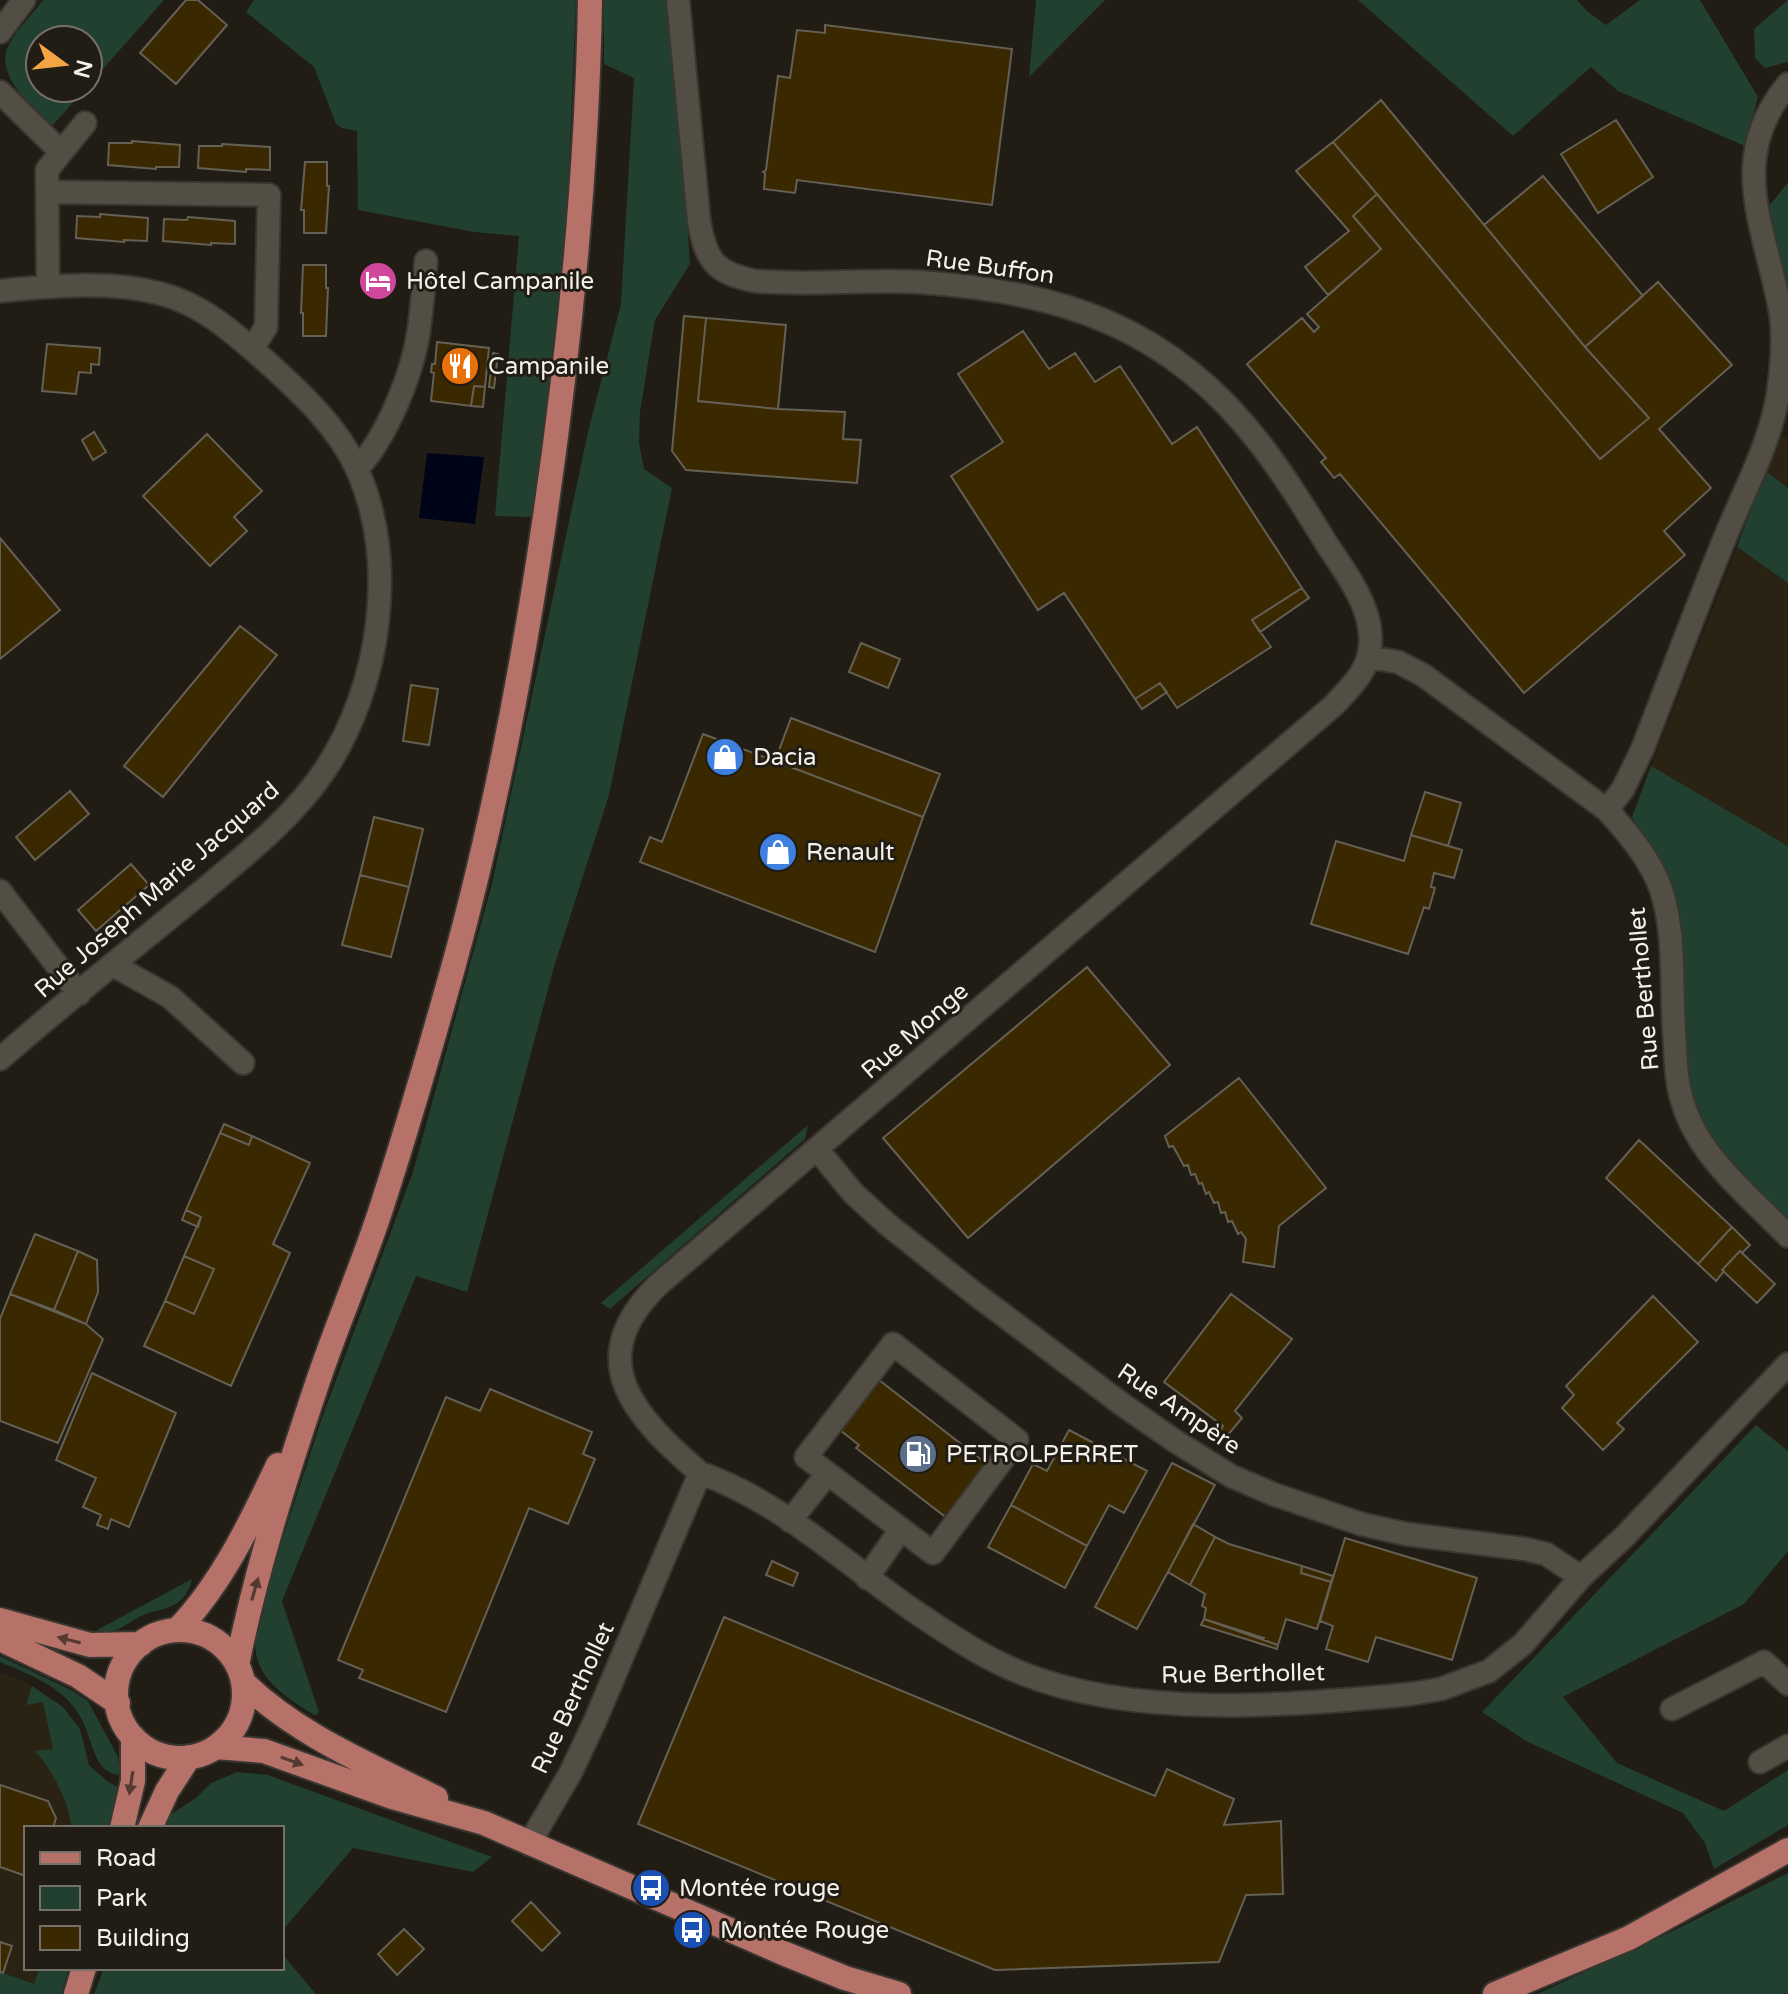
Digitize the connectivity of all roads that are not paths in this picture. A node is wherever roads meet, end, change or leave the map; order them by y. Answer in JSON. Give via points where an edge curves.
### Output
{"nodes":[{"id":1,"x":24,"y":0,"type":"edge"},
{"id":2,"x":590,"y":0,"type":"edge"},
{"id":3,"x":678,"y":0,"type":"edge"},
{"id":4,"x":0,"y":32,"type":"edge"},
{"id":5,"x":1788,"y":84,"type":"edge"},
{"id":6,"x":0,"y":92,"type":"edge"},
{"id":7,"x":85,"y":123,"type":"dead end"},
{"id":8,"x":61,"y":152,"type":"junction"},
{"id":9,"x":48,"y":192,"type":"junction"},
{"id":10,"x":426,"y":261,"type":"dead end"},
{"id":11,"x":48,"y":287,"type":"junction"},
{"id":12,"x":0,"y":291,"type":"edge"},
{"id":13,"x":252,"y":349,"type":"junction"},
{"id":14,"x":357,"y":469,"type":"junction"},
{"id":15,"x":1368,"y":657,"type":"junction"},
{"id":16,"x":1607,"y":810,"type":"junction"},
{"id":17,"x":0,"y":891,"type":"edge"},
{"id":18,"x":113,"y":965,"type":"junction"},
{"id":19,"x":79,"y":994,"type":"junction"},
{"id":20,"x":0,"y":1059,"type":"edge"},
{"id":21,"x":243,"y":1063,"type":"dead end"},
{"id":22,"x":817,"y":1149,"type":"junction"},
{"id":23,"x":1788,"y":1236,"type":"edge"},
{"id":24,"x":1788,"y":1364,"type":"edge"},
{"id":25,"x":317,"y":1383,"type":"junction"},
{"id":26,"x":700,"y":1473,"type":"junction"},
{"id":27,"x":827,"y":1474,"type":"junction"},
{"id":28,"x":790,"y":1521,"type":"junction"},
{"id":29,"x":901,"y":1529,"type":"junction"},
{"id":30,"x":1581,"y":1577,"type":"junction"},
{"id":31,"x":867,"y":1578,"type":"junction"},
{"id":32,"x":0,"y":1620,"type":"edge"},
{"id":33,"x":177,"y":1630,"type":"junction"},
{"id":34,"x":0,"y":1639,"type":"edge"},
{"id":35,"x":141,"y":1644,"type":"junction"},
{"id":36,"x":240,"y":1674,"type":"junction"},
{"id":37,"x":1788,"y":1684,"type":"edge"},
{"id":38,"x":118,"y":1703,"type":"junction"},
{"id":39,"x":1672,"y":1709,"type":"dead end"},
{"id":40,"x":133,"y":1737,"type":"junction"},
{"id":41,"x":1788,"y":1746,"type":"edge"},
{"id":42,"x":216,"y":1747,"type":"junction"},
{"id":43,"x":189,"y":1757,"type":"junction"},
{"id":44,"x":1760,"y":1762,"type":"dead end"},
{"id":45,"x":484,"y":1823,"type":"junction"},
{"id":46,"x":122,"y":1826,"type":"edge"},
{"id":47,"x":151,"y":1826,"type":"edge"},
{"id":48,"x":529,"y":1844,"type":"junction"},
{"id":49,"x":1788,"y":1850,"type":"edge"},
{"id":50,"x":83,"y":1970,"type":"edge"},
{"id":51,"x":76,"y":1994,"type":"edge"},
{"id":52,"x":899,"y":1994,"type":"edge"},
{"id":53,"x":1495,"y":1994,"type":"edge"}],
"edges":[{"from":1,"to":4,"type":"street"},
{"from":2,"to":25,"type":"main road","via":[[574,288],[557,435],[507,746],[449,980],[379,1214]]},
{"from":3,"to":15,"type":"street","name":"Rue Buffon","via":[[699,221],[713,263],[734,277],[755,281],[916,282],[1029,295],[1070,306],[1164,352],[1229,407],[1283,476],[1364,607]]},
{"from":5,"to":16,"type":"street","via":[[1763,122],[1754,175],[1781,315],[1779,391],[1761,451],[1642,750]]},
{"from":6,"to":8,"type":"street"},
{"from":7,"to":8,"type":"street"},
{"from":8,"to":9,"type":"street","via":[[47,170]]},
{"from":9,"to":11,"type":"street"},
{"from":9,"to":13,"type":"street","via":[[269,195],[266,327]]},
{"from":10,"to":14,"type":"street","via":[[419,333],[402,392],[371,454]]},
{"from":11,"to":12,"type":"street","name":"Rue Joseph Marie Jacquard"},
{"from":11,"to":13,"type":"street","name":"Rue Joseph Marie Jacquard","via":[[108,286],[164,294],[210,315]]},
{"from":13,"to":14,"type":"street","name":"Rue Joseph Marie Jacquard","via":[[309,403]]},
{"from":14,"to":18,"type":"street","name":"Rue Joseph Marie Jacquard","via":[[373,522],[378,585],[367,673],[349,727],[324,771],[290,812]]},
{"from":15,"to":16,"type":"street","name":"Rue Berthollet","via":[[1398,662],[1423,675]]},
{"from":15,"to":22,"type":"street","name":"Rue Monge","via":[[1356,682],[1334,705]]},
{"from":16,"to":23,"type":"street","name":"Rue Berthollet","via":[[1644,856],[1663,898],[1678,1081],[1689,1119],[1719,1164]]},
{"from":17,"to":19,"type":"street"},
{"from":18,"to":19,"type":"street","name":"Rue Joseph Marie Jacquard"},
{"from":18,"to":21,"type":"street","via":[[170,997]]},
{"from":19,"to":20,"type":"street","name":"Rue Joseph Marie Jacquard"},
{"from":22,"to":26,"type":"street","name":"Rue Monge","via":[[659,1284],[626,1328],[621,1369],[631,1399]]},
{"from":22,"to":30,"type":"street","name":"Rue Ampère","via":[[853,1193],[974,1293],[1123,1405],[1231,1476],[1361,1524],[1546,1554]]},
{"from":24,"to":30,"type":"street","name":"Rue Berthollet"},
{"from":25,"to":33,"type":"main road","via":[[255,1513],[208,1593]]},
{"from":36,"to":25,"type":"main road","one_way":true,"via":[[249,1614]]},
{"from":26,"to":28,"type":"street","name":"Rue Berthollet","via":[[745,1492]]},
{"from":26,"to":48,"type":"street","name":"Rue Berthollet","via":[[595,1721]]},
{"from":27,"to":28,"type":"street"},
{"from":27,"to":29,"type":"street"},
{"from":27,"to":29,"type":"street","via":[[806,1457],[893,1344],[1017,1440],[933,1553]]},
{"from":28,"to":31,"type":"street","name":"Rue Berthollet"},
{"from":29,"to":31,"type":"street"},
{"from":30,"to":31,"type":"street","name":"Rue Berthollet","via":[[1523,1644],[1489,1671],[1465,1681],[1399,1695],[1206,1705],[1109,1696],[1019,1672],[961,1641]]},
{"from":35,"to":32,"type":"main road","one_way":true,"via":[[90,1645]]},
{"from":33,"to":35,"type":"main road"},
{"from":33,"to":36,"type":"main road","via":[[212,1639],[231,1655]]},
{"from":34,"to":38,"type":"main road","via":[[78,1676]]},
{"from":35,"to":38,"type":"main road","via":[[123,1666]]},
{"from":36,"to":42,"type":"main road","via":[[244,1694],[239,1719]]},
{"from":36,"to":45,"type":"main road","via":[[282,1716],[312,1735]]},
{"from":37,"to":39,"type":"street","via":[[1764,1662]]},
{"from":38,"to":40,"type":"main road"},
{"from":40,"to":43,"type":"main road","via":[[165,1756]]},
{"from":40,"to":46,"type":"main road","one_way":true,"via":[[133,1781]]},
{"from":41,"to":44,"type":"street"},
{"from":42,"to":43,"type":"main road"},
{"from":42,"to":45,"type":"main road","one_way":true,"via":[[264,1751]]},
{"from":43,"to":47,"type":"main road"},
{"from":45,"to":48,"type":"main road"},
{"from":48,"to":52,"type":"main road","via":[[783,1953]]},
{"from":49,"to":53,"type":"main road","via":[[1629,1938]]},
{"from":50,"to":51,"type":"main road"}]}
